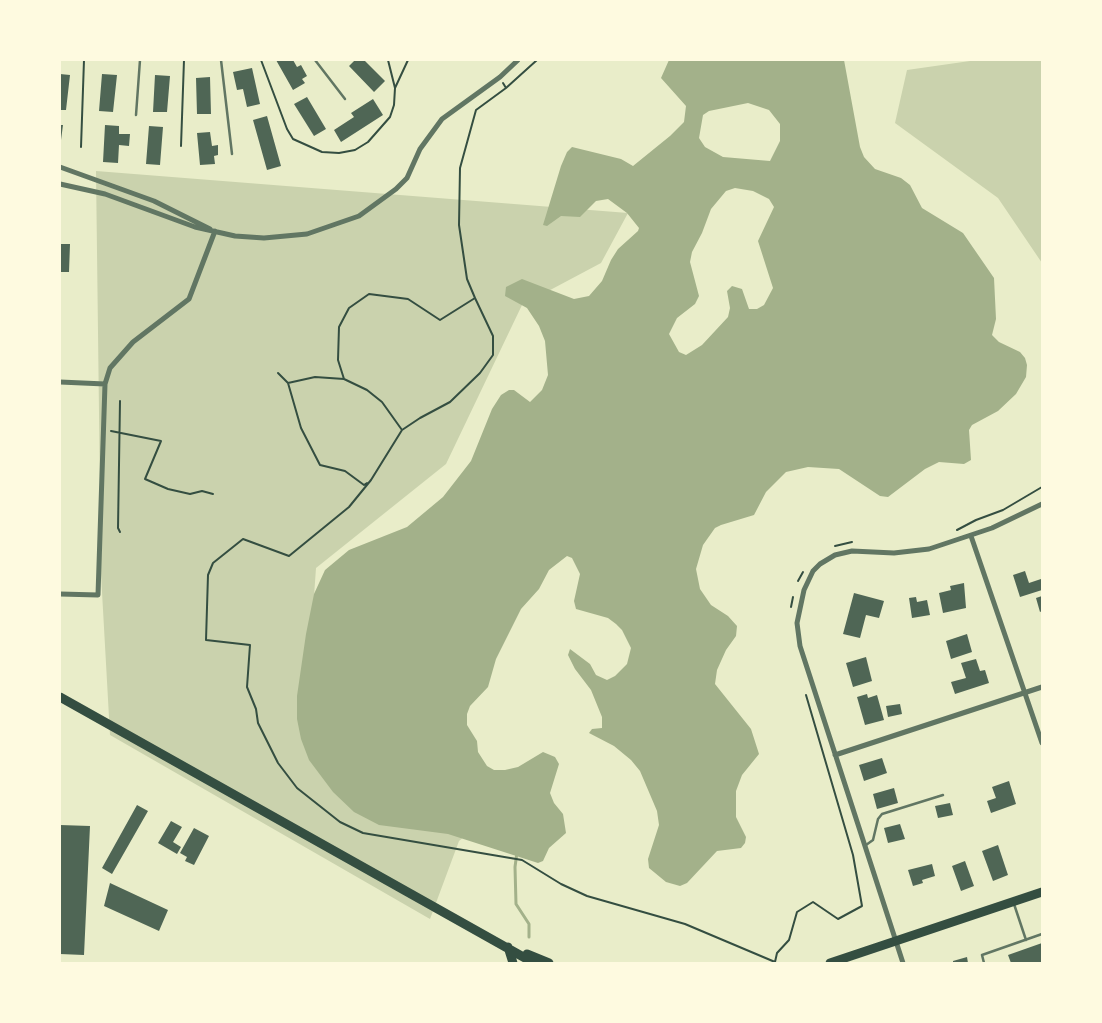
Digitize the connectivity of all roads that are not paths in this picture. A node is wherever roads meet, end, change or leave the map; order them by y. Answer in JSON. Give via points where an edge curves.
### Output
{"nodes":[{"id":1,"x":140,"y":60,"type":"edge"},
{"id":2,"x":221,"y":60,"type":"edge"},
{"id":3,"x":315,"y":60,"type":"edge"},
{"id":4,"x":518,"y":60,"type":"edge"},
{"id":5,"x":345,"y":99,"type":"dead end"},
{"id":6,"x":136,"y":114,"type":"dead end"},
{"id":7,"x":232,"y":154,"type":"dead end"},
{"id":8,"x":60,"y":167,"type":"edge"},
{"id":9,"x":60,"y":184,"type":"edge"},
{"id":10,"x":215,"y":231,"type":"junction"},
{"id":11,"x":60,"y":382,"type":"edge"},
{"id":12,"x":105,"y":384,"type":"junction"},
{"id":13,"x":1042,"y":504,"type":"edge"},
{"id":14,"x":971,"y":536,"type":"junction"},
{"id":15,"x":60,"y":594,"type":"edge"},
{"id":16,"x":1042,"y":686,"type":"edge"},
{"id":17,"x":1026,"y":692,"type":"junction"},
{"id":18,"x":60,"y":697,"type":"edge"},
{"id":19,"x":1042,"y":743,"type":"edge"},
{"id":20,"x":835,"y":755,"type":"junction"},
{"id":21,"x":944,"y":795,"type":"dead end"},
{"id":22,"x":866,"y":846,"type":"junction"},
{"id":23,"x":1042,"y":892,"type":"edge"},
{"id":24,"x":1013,"y":902,"type":"junction"},
{"id":25,"x":1042,"y":934,"type":"edge"},
{"id":26,"x":1026,"y":940,"type":"junction"},
{"id":27,"x":896,"y":941,"type":"junction"},
{"id":28,"x":508,"y":947,"type":"junction"},
{"id":29,"x":842,"y":961,"type":"edge"},
{"id":30,"x":513,"y":963,"type":"edge"},
{"id":31,"x":534,"y":963,"type":"edge"},
{"id":32,"x":549,"y":963,"type":"edge"},
{"id":33,"x":830,"y":963,"type":"edge"},
{"id":34,"x":903,"y":963,"type":"edge"},
{"id":35,"x":984,"y":963,"type":"edge"}],
"edges":[{"from":1,"to":6,"type":"lane"},
{"from":2,"to":7,"type":"lane"},
{"from":3,"to":5,"type":"lane"},
{"from":4,"to":10,"type":"street","via":[[442,119],[420,150],[407,178],[359,216],[307,234],[286,237],[235,236]]},
{"from":8,"to":10,"type":"street","via":[[154,201]]},
{"from":9,"to":10,"type":"street","via":[[105,194],[195,227]]},
{"from":10,"to":12,"type":"street","via":[[192,294],[175,312],[132,342],[114,362]]},
{"from":11,"to":12,"type":"street"},
{"from":12,"to":15,"type":"street","via":[[98,595]]},
{"from":13,"to":14,"type":"street"},
{"from":14,"to":17,"type":"street"},
{"from":14,"to":20,"type":"street","via":[[912,552],[852,551],[835,555],[820,564],[808,580],[798,612],[798,635]]},
{"from":16,"to":17,"type":"street"},
{"from":17,"to":19,"type":"street"},
{"from":17,"to":20,"type":"street"},
{"from":18,"to":28,"type":"highway"},
{"from":20,"to":22,"type":"street"},
{"from":21,"to":22,"type":"lane","via":[[882,814],[873,840]]},
{"from":22,"to":27,"type":"street"},
{"from":23,"to":24,"type":"highway"},
{"from":24,"to":26,"type":"lane"},
{"from":24,"to":27,"type":"highway"},
{"from":25,"to":26,"type":"lane"},
{"from":26,"to":35,"type":"lane","via":[[982,955]]},
{"from":27,"to":29,"type":"highway"},
{"from":27,"to":34,"type":"street"},
{"from":28,"to":30,"type":"highway"},
{"from":28,"to":31,"type":"highway"},
{"from":28,"to":32,"type":"highway"},
{"from":29,"to":33,"type":"highway"}]}
